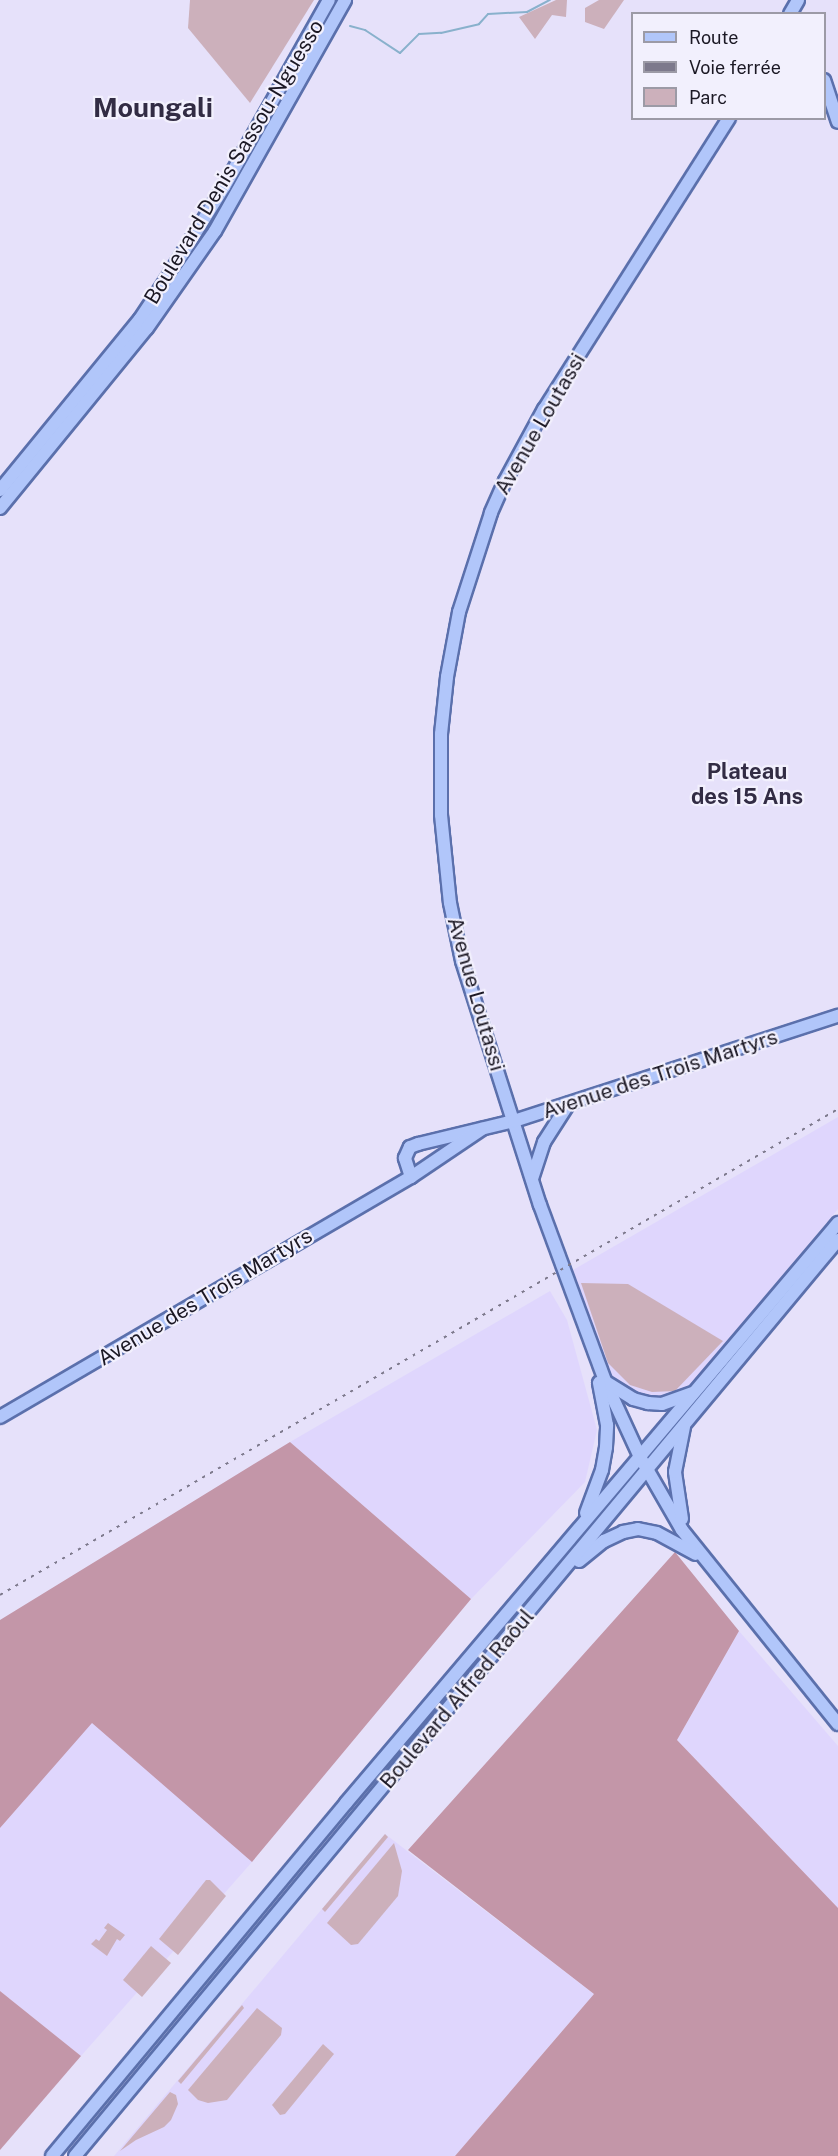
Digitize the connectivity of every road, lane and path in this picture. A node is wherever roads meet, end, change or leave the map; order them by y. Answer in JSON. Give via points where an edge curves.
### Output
{"nodes":[{"id":1,"x":329,"y":0,"type":"edge"},
{"id":2,"x":345,"y":0,"type":"edge"},
{"id":3,"x":826,"y":83,"type":"edge"},
{"id":4,"x":728,"y":120,"type":"edge"},
{"id":5,"x":838,"y":122,"type":"edge"},
{"id":6,"x":0,"y":490,"type":"edge"},
{"id":7,"x":0,"y":508,"type":"edge"},
{"id":8,"x":838,"y":1016,"type":"edge"},
{"id":9,"x":569,"y":1103,"type":"junction"},
{"id":10,"x":514,"y":1121,"type":"junction"},
{"id":11,"x":482,"y":1129,"type":"junction"},
{"id":12,"x":411,"y":1177,"type":"junction"},
{"id":13,"x":532,"y":1179,"type":"junction"},
{"id":14,"x":838,"y":1223,"type":"edge"},
{"id":15,"x":838,"y":1240,"type":"edge"},
{"id":16,"x":602,"y":1382,"type":"junction"},
{"id":17,"x":696,"y":1392,"type":"junction"},
{"id":18,"x":0,"y":1418,"type":"edge"},
{"id":19,"x":685,"y":1424,"type":"junction"},
{"id":20,"x":637,"y":1460,"type":"junction"},
{"id":21,"x":645,"y":1473,"type":"junction"},
{"id":22,"x":578,"y":1530,"type":"junction"},
{"id":23,"x":686,"y":1535,"type":"junction"},
{"id":24,"x":706,"y":1561,"type":"junction"},
{"id":25,"x":559,"y":1577,"type":"junction"},
{"id":26,"x":838,"y":1724,"type":"edge"},
{"id":27,"x":52,"y":2156,"type":"edge"},
{"id":28,"x":75,"y":2156,"type":"edge"}],
"edges":[{"from":1,"to":6,"type":"main road","name":"Boulevard Denis Sassou-Nguesso","via":[[224,187],[140,319]]},
{"from":2,"to":7,"type":"main road","name":"Boulevard Denis Sassou-Nguesso","via":[[215,231],[147,328]]},
{"from":3,"to":5,"type":"main road"},
{"from":4,"to":10,"type":"main road","name":"Avenue Loutassi","via":[[544,409],[505,481],[478,546],[454,637],[441,734],[439,792],[446,874],[462,961]]},
{"from":8,"to":9,"type":"main road","name":"Avenue des Trois Martyrs"},
{"from":9,"to":10,"type":"main road","name":"Avenue des Trois Martyrs"},
{"from":9,"to":13,"type":"main road","via":[[544,1142]]},
{"from":10,"to":11,"type":"main road","name":"Avenue des Trois Martyrs"},
{"from":10,"to":13,"type":"main road","name":"Avenue Loutassi"},
{"from":11,"to":12,"type":"main road","name":"Avenue des Trois Martyrs"},
{"from":11,"to":12,"type":"main road","name":"Avenue des Trois Martyrs","via":[[410,1147],[405,1158]]},
{"from":12,"to":18,"type":"main road","name":"Avenue des Trois Martyrs"},
{"from":13,"to":16,"type":"main road","name":"Avenue Loutassi"},
{"from":14,"to":17,"type":"main road","name":"Boulevard Alfred Raôul"},
{"from":15,"to":19,"type":"main road","name":"Boulevard Alfred Raôul"},
{"from":16,"to":17,"type":"main road","via":[[648,1403],[675,1401]]},
{"from":16,"to":20,"type":"main road","name":"Avenue Loutassi"},
{"from":16,"to":22,"type":"main road","via":[[606,1447],[598,1485]]},
{"from":17,"to":20,"type":"main road","name":"Boulevard Alfred Raôul"},
{"from":19,"to":21,"type":"main road","name":"Boulevard Alfred Raôul"},
{"from":19,"to":23,"type":"main road","via":[[675,1472]]},
{"from":20,"to":21,"type":"main road","name":"Avenue Loutassi"},
{"from":20,"to":22,"type":"main road","name":"Boulevard Alfred Raôul"},
{"from":21,"to":23,"type":"main road","name":"Avenue Loutassi"},
{"from":21,"to":25,"type":"main road","name":"Boulevard Alfred Raôul"},
{"from":22,"to":27,"type":"main road","name":"Boulevard Alfred Raôul"},
{"from":23,"to":24,"type":"main road","name":"Avenue Loutassi"},
{"from":24,"to":25,"type":"main road","via":[[679,1543],[638,1529],[604,1541]]},
{"from":24,"to":26,"type":"main road","name":"Avenue Loutassi"},
{"from":25,"to":28,"type":"main road","name":"Boulevard Alfred Raôul"}]}
